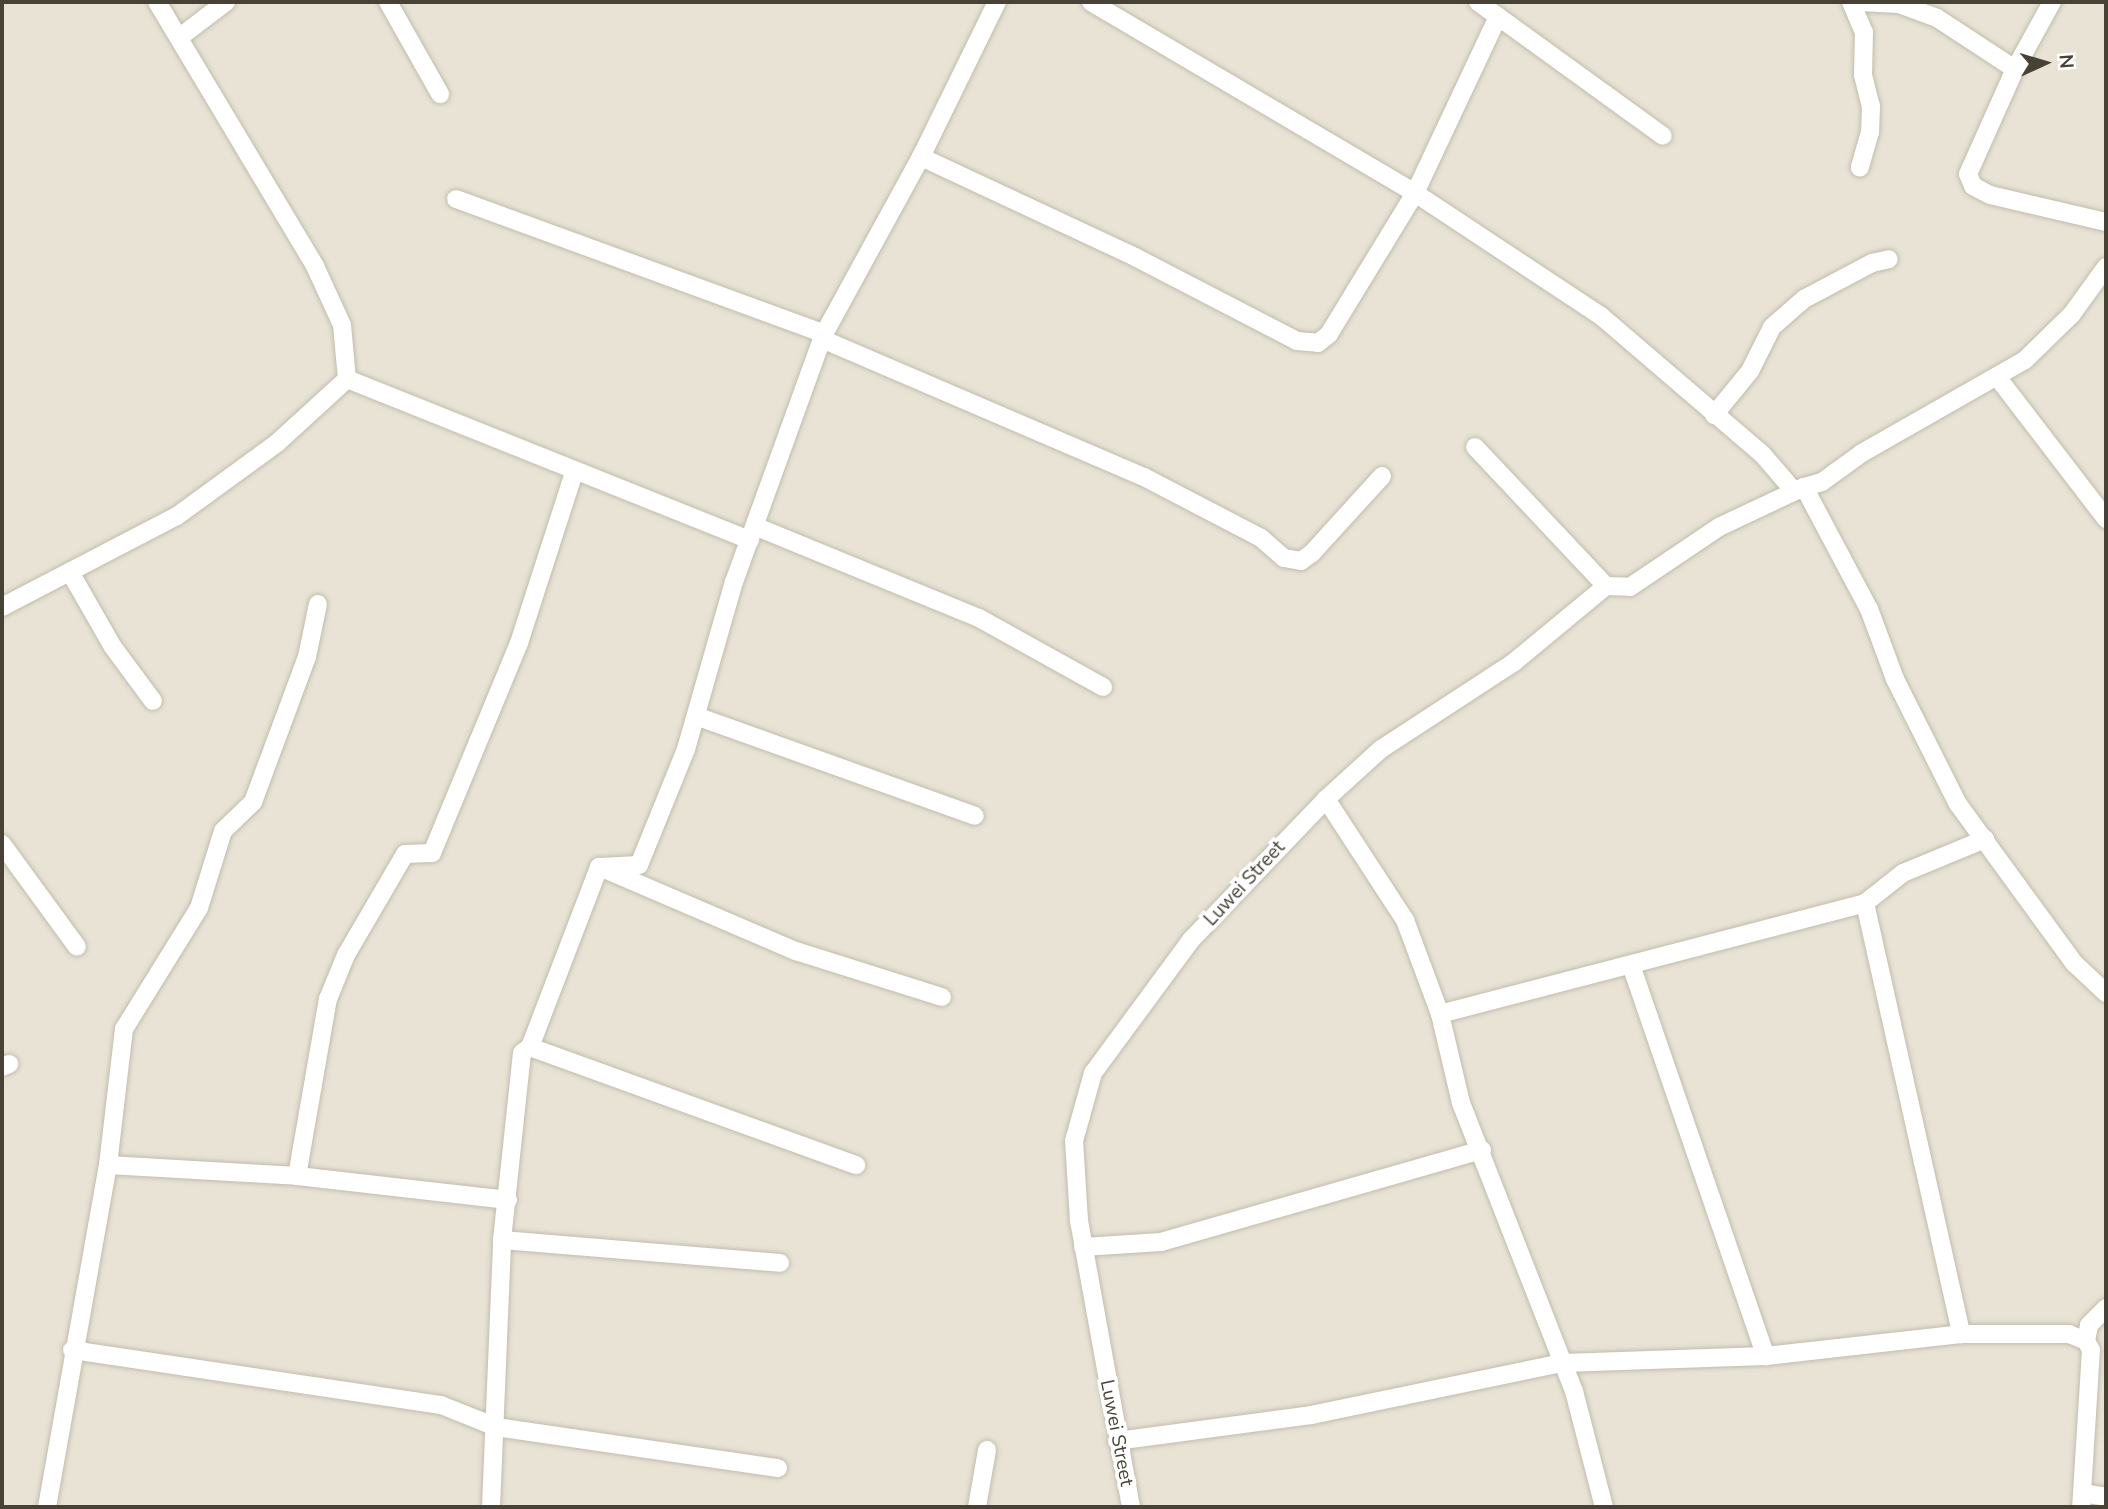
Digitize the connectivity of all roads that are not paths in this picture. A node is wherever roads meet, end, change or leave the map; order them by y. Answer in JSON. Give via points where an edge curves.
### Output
{"nodes":[{"id":1,"x":157,"y":2,"type":"edge"},
{"id":2,"x":226,"y":2,"type":"edge"},
{"id":3,"x":388,"y":2,"type":"edge"},
{"id":4,"x":997,"y":2,"type":"edge"},
{"id":5,"x":1091,"y":2,"type":"edge"},
{"id":6,"x":1478,"y":2,"type":"edge"},
{"id":7,"x":1851,"y":2,"type":"edge"},
{"id":8,"x":1860,"y":2,"type":"edge"},
{"id":9,"x":2052,"y":2,"type":"edge"},
{"id":10,"x":1497,"y":17,"type":"junction"},
{"id":11,"x":180,"y":37,"type":"junction"},
{"id":12,"x":2015,"y":69,"type":"junction"},
{"id":13,"x":440,"y":94,"type":"dead end"},
{"id":14,"x":1663,"y":136,"type":"dead end"},
{"id":15,"x":921,"y":157,"type":"junction"},
{"id":16,"x":1860,"y":168,"type":"dead end"},
{"id":17,"x":1415,"y":193,"type":"junction"},
{"id":18,"x":456,"y":199,"type":"dead end"},
{"id":19,"x":2106,"y":222,"type":"edge"},
{"id":20,"x":1889,"y":259,"type":"dead end"},
{"id":21,"x":2106,"y":267,"type":"edge"},
{"id":22,"x":823,"y":337,"type":"junction"},
{"id":23,"x":1998,"y":378,"type":"junction"},
{"id":24,"x":347,"y":379,"type":"junction"},
{"id":25,"x":1714,"y":415,"type":"junction"},
{"id":26,"x":1475,"y":447,"type":"dead end"},
{"id":27,"x":574,"y":473,"type":"junction"},
{"id":28,"x":1381,"y":476,"type":"dead end"},
{"id":29,"x":1799,"y":489,"type":"junction"},
{"id":30,"x":2106,"y":520,"type":"edge"},
{"id":31,"x":754,"y":534,"type":"junction"},
{"id":32,"x":70,"y":572,"type":"junction"},
{"id":33,"x":1606,"y":586,"type":"junction"},
{"id":34,"x":318,"y":604,"type":"dead end"},
{"id":35,"x":2,"y":607,"type":"edge"},
{"id":36,"x":1103,"y":687,"type":"dead end"},
{"id":37,"x":153,"y":701,"type":"dead end"},
{"id":38,"x":696,"y":716,"type":"junction"},
{"id":39,"x":1325,"y":799,"type":"junction"},
{"id":40,"x":975,"y":816,"type":"dead end"},
{"id":41,"x":1984,"y":839,"type":"junction"},
{"id":42,"x":2,"y":844,"type":"edge"},
{"id":43,"x":599,"y":867,"type":"junction"},
{"id":44,"x":1866,"y":903,"type":"junction"},
{"id":45,"x":77,"y":947,"type":"dead end"},
{"id":46,"x":1631,"y":965,"type":"junction"},
{"id":47,"x":2106,"y":993,"type":"edge"},
{"id":48,"x":942,"y":997,"type":"dead end"},
{"id":49,"x":1440,"y":1014,"type":"junction"},
{"id":50,"x":530,"y":1047,"type":"junction"},
{"id":51,"x":1482,"y":1150,"type":"junction"},
{"id":52,"x":108,"y":1165,"type":"junction"},
{"id":53,"x":856,"y":1165,"type":"dead end"},
{"id":54,"x":297,"y":1176,"type":"junction"},
{"id":55,"x":508,"y":1200,"type":"junction"},
{"id":56,"x":502,"y":1240,"type":"junction"},
{"id":57,"x":1083,"y":1247,"type":"junction"},
{"id":58,"x":780,"y":1263,"type":"dead end"},
{"id":59,"x":2106,"y":1308,"type":"edge"},
{"id":60,"x":1961,"y":1334,"type":"junction"},
{"id":61,"x":2086,"y":1341,"type":"junction"},
{"id":62,"x":72,"y":1350,"type":"junction"},
{"id":63,"x":1766,"y":1356,"type":"junction"},
{"id":64,"x":1563,"y":1363,"type":"junction"},
{"id":65,"x":496,"y":1427,"type":"junction"},
{"id":66,"x":1117,"y":1441,"type":"junction"},
{"id":67,"x":987,"y":1450,"type":"dead end"},
{"id":68,"x":778,"y":1468,"type":"dead end"},
{"id":69,"x":2106,"y":1497,"type":"edge"},
{"id":70,"x":2082,"y":1500,"type":"edge"},
{"id":71,"x":47,"y":1507,"type":"edge"},
{"id":72,"x":491,"y":1507,"type":"edge"},
{"id":73,"x":977,"y":1507,"type":"edge"},
{"id":74,"x":1131,"y":1507,"type":"edge"},
{"id":75,"x":1604,"y":1507,"type":"edge"}],
"edges":[{"from":1,"to":11,"type":"street"},
{"from":2,"to":11,"type":"street"},
{"from":3,"to":13,"type":"street"},
{"from":4,"to":15,"type":"street"},
{"from":5,"to":17,"type":"street"},
{"from":6,"to":10,"type":"street"},
{"from":7,"to":16,"type":"street","via":[[1864,32],[1863,75],[1871,107]]},
{"from":8,"to":12,"type":"street","via":[[1899,4],[1937,18]]},
{"from":9,"to":12,"type":"street"},
{"from":10,"to":14,"type":"street"},
{"from":10,"to":17,"type":"street"},
{"from":11,"to":24,"type":"street","via":[[315,267],[342,325]]},
{"from":12,"to":19,"type":"street","via":[[1970,160],[1968,174],[1973,186],[1990,195]]},
{"from":15,"to":17,"type":"street","via":[[1308,343],[1329,334]]},
{"from":15,"to":22,"type":"street"},
{"from":17,"to":25,"type":"street","via":[[1601,316]]},
{"from":18,"to":22,"type":"street"},
{"from":20,"to":25,"type":"street","via":[[1804,299],[1772,327],[1750,371]]},
{"from":21,"to":23,"type":"street","via":[[2072,314],[2025,360]]},
{"from":22,"to":28,"type":"street","via":[[1144,477],[1261,538],[1284,558],[1301,561],[1312,553]]},
{"from":22,"to":31,"type":"street"},
{"from":23,"to":29,"type":"street","via":[[1862,453],[1822,482]]},
{"from":23,"to":30,"type":"street"},
{"from":24,"to":27,"type":"street"},
{"from":24,"to":32,"type":"street","via":[[277,443],[177,516]]},
{"from":25,"to":29,"type":"street"},
{"from":26,"to":33,"type":"street"},
{"from":27,"to":31,"type":"street"},
{"from":27,"to":54,"type":"street","via":[[519,643],[432,853],[405,854],[346,955],[328,999]]},
{"from":29,"to":33,"type":"street","via":[[1720,527],[1630,587]]},
{"from":29,"to":41,"type":"street","via":[[1869,609],[1895,679],[1958,804]]},
{"from":31,"to":36,"type":"street","via":[[979,618]]},
{"from":31,"to":38,"type":"street","via":[[734,582]]},
{"from":32,"to":35,"type":"street"},
{"from":32,"to":37,"type":"street","via":[[113,647]]},
{"from":33,"to":39,"type":"street","name":"Luwei Street","via":[[1513,663],[1381,749]]},
{"from":34,"to":52,"type":"street","via":[[307,657],[253,802],[223,831],[199,908],[124,1029]]},
{"from":38,"to":40,"type":"street"},
{"from":38,"to":43,"type":"street","via":[[639,864]]},
{"from":39,"to":49,"type":"street","via":[[1405,920]]},
{"from":39,"to":57,"type":"street","name":"Luwei Street","via":[[1191,940],[1093,1073],[1074,1141]]},
{"from":41,"to":44,"type":"street","via":[[1903,873]]},
{"from":41,"to":47,"type":"street","via":[[2074,963]]},
{"from":42,"to":45,"type":"street"},
{"from":43,"to":48,"type":"street","via":[[796,951]]},
{"from":43,"to":50,"type":"street"},
{"from":44,"to":46,"type":"street"},
{"from":44,"to":60,"type":"street"},
{"from":46,"to":49,"type":"street"},
{"from":46,"to":63,"type":"street"},
{"from":49,"to":51,"type":"street","via":[[1461,1103]]},
{"from":50,"to":53,"type":"street"},
{"from":50,"to":55,"type":"street","via":[[522,1053],[509,1148]]},
{"from":51,"to":57,"type":"street","via":[[1161,1242]]},
{"from":51,"to":64,"type":"street"},
{"from":52,"to":54,"type":"street"},
{"from":52,"to":62,"type":"street"},
{"from":54,"to":55,"type":"street"},
{"from":55,"to":56,"type":"street"},
{"from":56,"to":58,"type":"street"},
{"from":56,"to":65,"type":"street"},
{"from":57,"to":66,"type":"street","name":"Luwei Street"},
{"from":59,"to":61,"type":"street","via":[[2089,1325]]},
{"from":60,"to":61,"type":"street","via":[[2069,1334]]},
{"from":60,"to":63,"type":"street"},
{"from":61,"to":70,"type":"street","via":[[2091,1350]]},
{"from":62,"to":65,"type":"street","via":[[441,1405]]},
{"from":62,"to":71,"type":"street"},
{"from":63,"to":64,"type":"street"},
{"from":64,"to":66,"type":"street","via":[[1311,1415]]},
{"from":64,"to":75,"type":"street"},
{"from":65,"to":68,"type":"street"},
{"from":65,"to":72,"type":"street"},
{"from":66,"to":74,"type":"street","name":"Luwei Street"},
{"from":67,"to":73,"type":"street"},
{"from":69,"to":70,"type":"street"}]}
